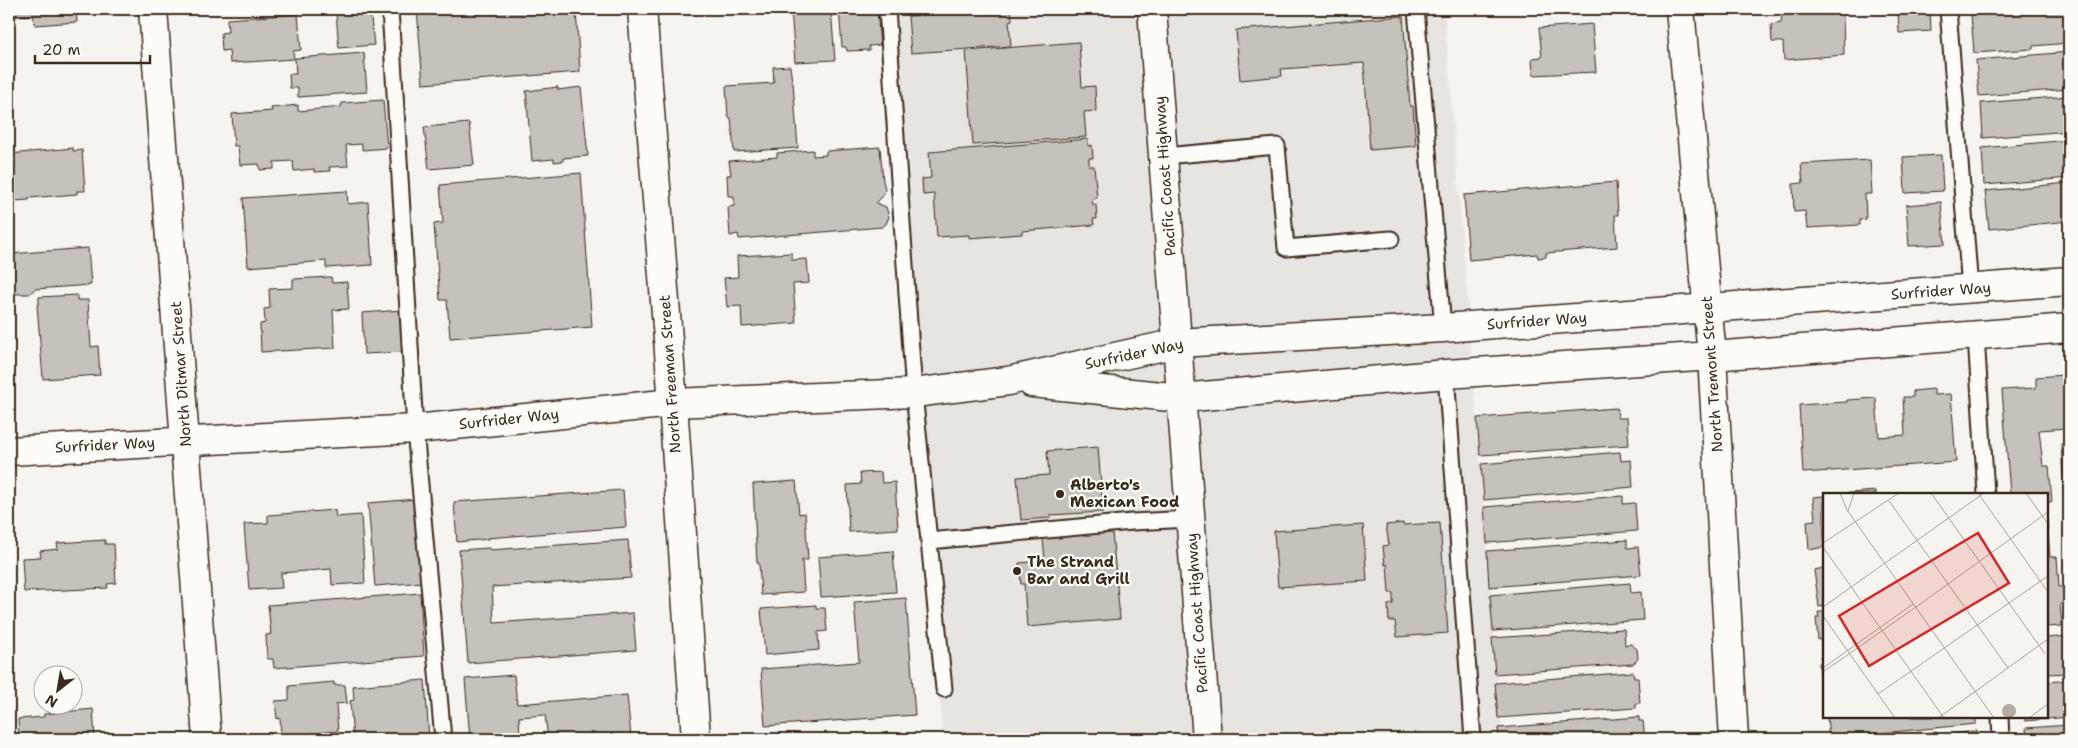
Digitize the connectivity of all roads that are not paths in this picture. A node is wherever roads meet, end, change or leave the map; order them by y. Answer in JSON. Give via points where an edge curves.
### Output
{"nodes":[{"id":1,"x":153,"y":9,"type":"edge"},
{"id":2,"x":390,"y":9,"type":"edge"},
{"id":3,"x":642,"y":9,"type":"edge"},
{"id":4,"x":887,"y":9,"type":"edge"},
{"id":5,"x":1152,"y":9,"type":"edge"},
{"id":6,"x":1416,"y":9,"type":"edge"},
{"id":7,"x":1680,"y":9,"type":"edge"},
{"id":8,"x":1948,"y":9,"type":"edge"},
{"id":9,"x":1164,"y":156,"type":"junction"},
{"id":10,"x":1391,"y":239,"type":"dead end"},
{"id":11,"x":2069,"y":281,"type":"edge"},
{"id":12,"x":1970,"y":289,"type":"junction"},
{"id":13,"x":1709,"y":307,"type":"junction"},
{"id":14,"x":1443,"y":328,"type":"junction"},
{"id":15,"x":2069,"y":328,"type":"edge"},
{"id":16,"x":1976,"y":336,"type":"junction"},
{"id":17,"x":1177,"y":343,"type":"junction"},
{"id":18,"x":1712,"y":356,"type":"junction"},
{"id":19,"x":1446,"y":374,"type":"junction"},
{"id":20,"x":1008,"y":381,"type":"junction"},
{"id":21,"x":914,"y":393,"type":"junction"},
{"id":22,"x":1181,"y":398,"type":"junction"},
{"id":23,"x":673,"y":403,"type":"junction"},
{"id":24,"x":415,"y":429,"type":"junction"},
{"id":25,"x":186,"y":441,"type":"junction"},
{"id":26,"x":9,"y":450,"type":"edge"},
{"id":27,"x":1986,"y":493,"type":"edge"},
{"id":28,"x":1190,"y":519,"type":"junction"},
{"id":29,"x":929,"y":541,"type":"junction"},
{"id":30,"x":944,"y":689,"type":"dead end"},
{"id":31,"x":2000,"y":718,"type":"edge"},
{"id":32,"x":207,"y":739,"type":"edge"},
{"id":33,"x":443,"y":739,"type":"edge"},
{"id":34,"x":696,"y":739,"type":"edge"},
{"id":35,"x":1208,"y":739,"type":"edge"},
{"id":36,"x":1473,"y":739,"type":"edge"},
{"id":37,"x":1734,"y":739,"type":"edge"},
{"id":38,"x":2002,"y":739,"type":"edge"}],
"edges":[{"from":1,"to":25,"type":"street","name":"North Ditmar Street"},
{"from":2,"to":24,"type":"lane"},
{"from":3,"to":23,"type":"street","name":"North Freeman Street"},
{"from":4,"to":21,"type":"lane"},
{"from":5,"to":9,"type":"street","name":"Pacific Coast Highway"},
{"from":6,"to":14,"type":"lane"},
{"from":7,"to":13,"type":"street","name":"North Tremont Street"},
{"from":8,"to":12,"type":"lane"},
{"from":9,"to":10,"type":"lane","via":[[1277,146],[1286,248]]},
{"from":9,"to":17,"type":"street","name":"Pacific Coast Highway"},
{"from":11,"to":12,"type":"street","name":"Surfrider Way"},
{"from":12,"to":13,"type":"street","name":"Surfrider Way"},
{"from":13,"to":14,"type":"street","name":"Surfrider Way"},
{"from":13,"to":18,"type":"street","name":"North Tremont Street"},
{"from":14,"to":17,"type":"street","name":"Surfrider Way"},
{"from":15,"to":16,"type":"street","name":"Surfrider Way"},
{"from":16,"to":18,"type":"street","name":"Surfrider Way"},
{"from":16,"to":27,"type":"lane"},
{"from":17,"to":20,"type":"street","name":"Surfrider Way"},
{"from":17,"to":22,"type":"street","name":"Pacific Coast Highway"},
{"from":18,"to":19,"type":"street","name":"Surfrider Way"},
{"from":18,"to":37,"type":"street","name":"North Tremont Street"},
{"from":19,"to":22,"type":"street","name":"Surfrider Way"},
{"from":19,"to":36,"type":"lane"},
{"from":20,"to":21,"type":"street","name":"Surfrider Way"},
{"from":20,"to":22,"type":"street","name":"Surfrider Way"},
{"from":21,"to":23,"type":"street","name":"Surfrider Way"},
{"from":21,"to":29,"type":"lane"},
{"from":22,"to":28,"type":"street","name":"Pacific Coast Highway"},
{"from":23,"to":24,"type":"street","name":"Surfrider Way"},
{"from":23,"to":34,"type":"street","name":"North Freeman Street"},
{"from":24,"to":25,"type":"street","name":"Surfrider Way"},
{"from":24,"to":33,"type":"lane"},
{"from":25,"to":26,"type":"street","name":"Surfrider Way"},
{"from":25,"to":32,"type":"street","name":"North Ditmar Street"},
{"from":28,"to":29,"type":"lane"},
{"from":28,"to":35,"type":"street","name":"Pacific Coast Highway"},
{"from":29,"to":30,"type":"lane"},
{"from":31,"to":38,"type":"lane"}]}
